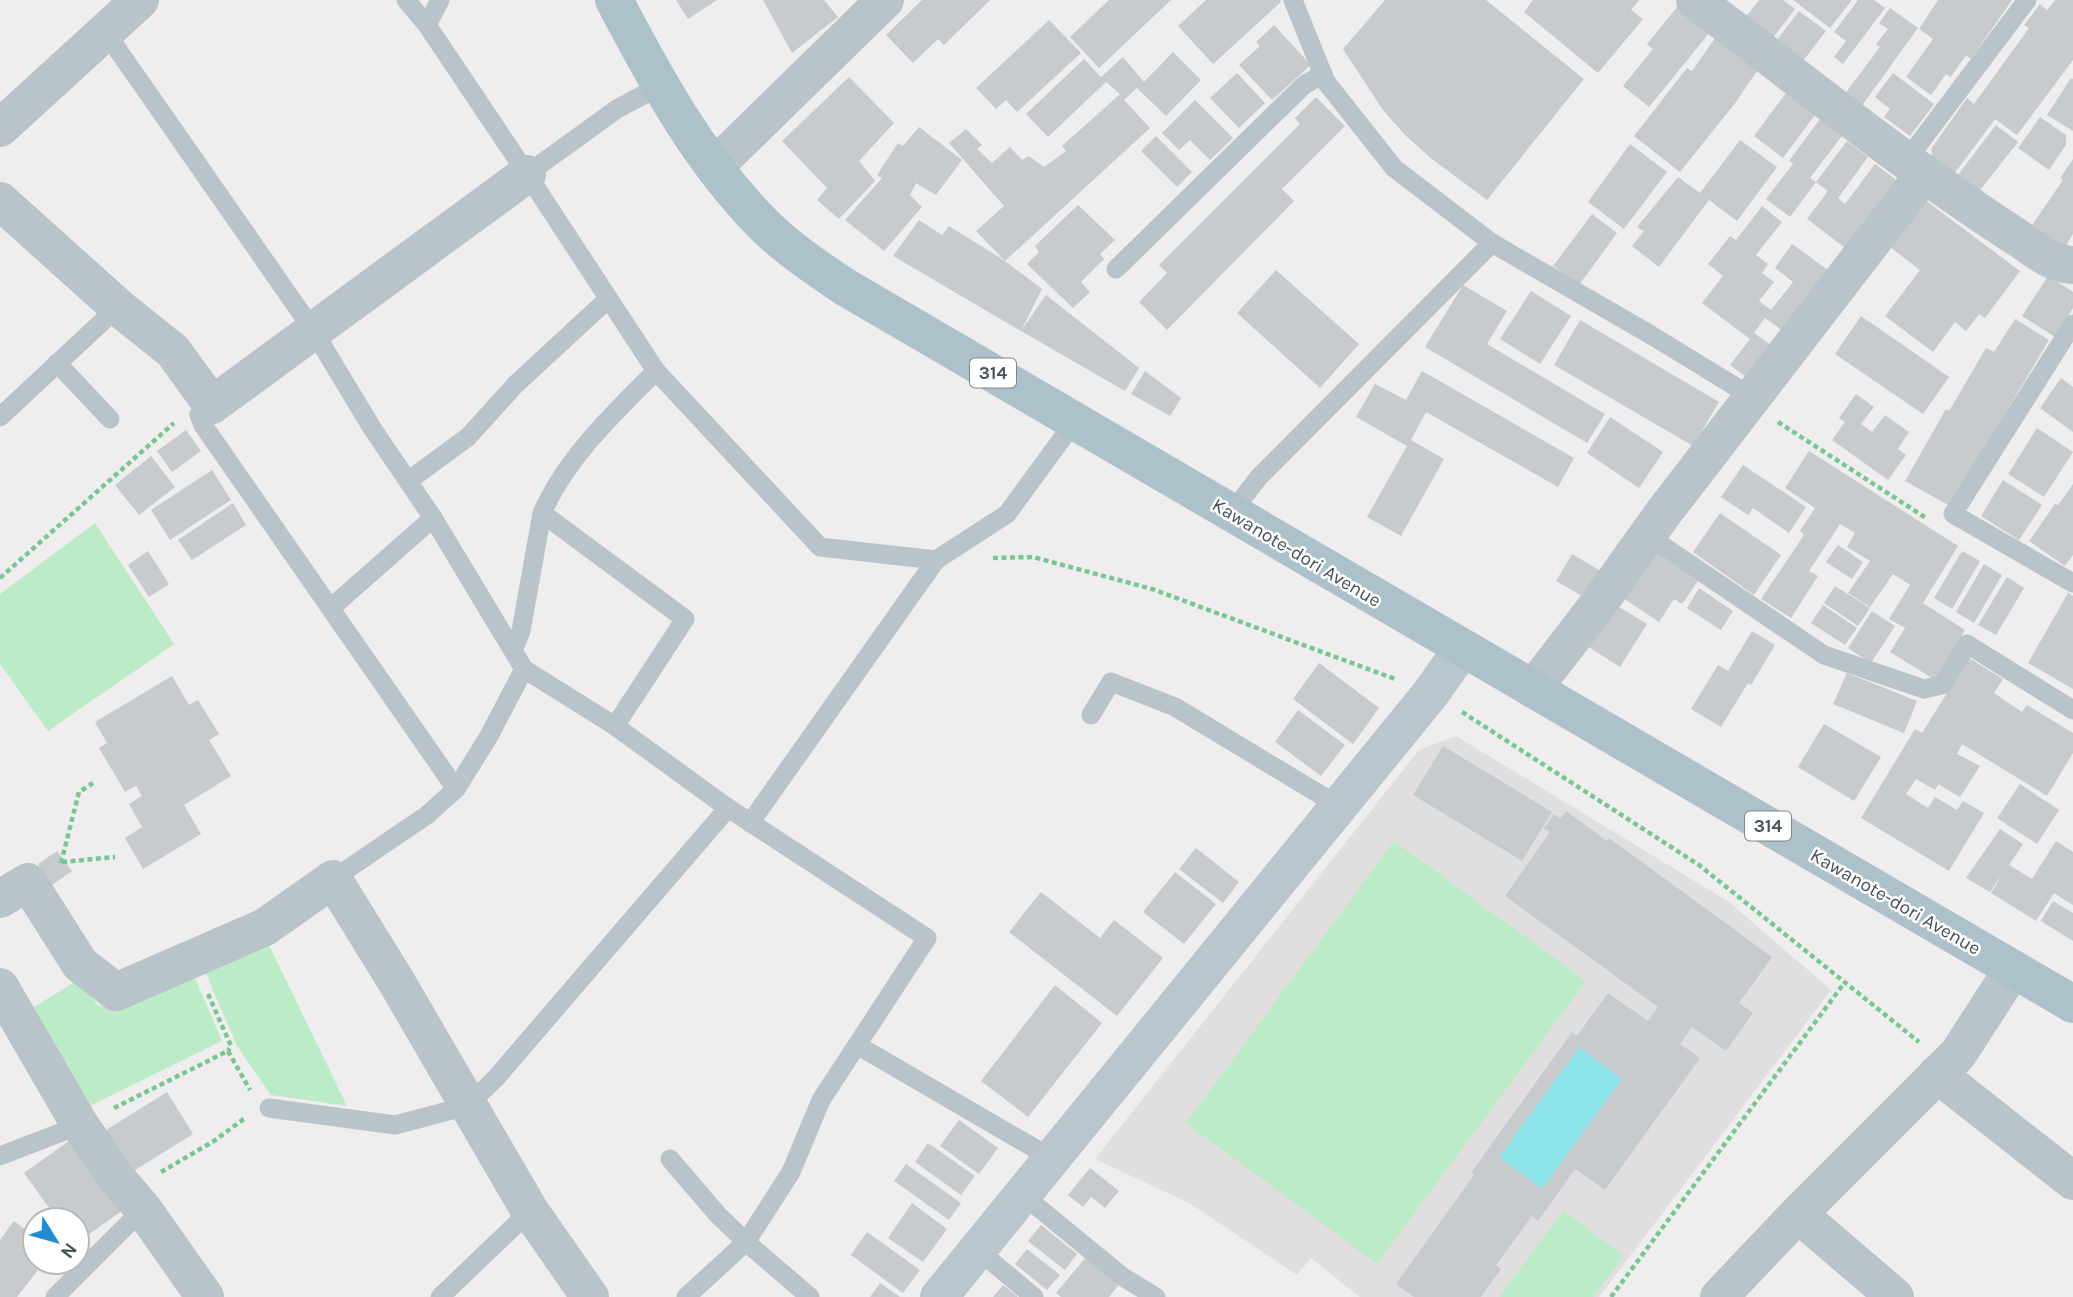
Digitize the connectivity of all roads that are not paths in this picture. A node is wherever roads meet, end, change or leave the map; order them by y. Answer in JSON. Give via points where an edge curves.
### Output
{"nodes":[{"id":1,"x":140,"y":0,"type":"edge"},
{"id":2,"x":407,"y":0,"type":"edge"},
{"id":3,"x":440,"y":0,"type":"edge"},
{"id":4,"x":614,"y":0,"type":"edge"},
{"id":5,"x":884,"y":0,"type":"edge"},
{"id":6,"x":1293,"y":0,"type":"edge"},
{"id":7,"x":2027,"y":0,"type":"edge"},
{"id":8,"x":1715,"y":10,"type":"edge"},
{"id":9,"x":427,"y":25,"type":"junction"},
{"id":10,"x":104,"y":30,"type":"junction"},
{"id":11,"x":1323,"y":74,"type":"junction"},
{"id":12,"x":660,"y":86,"type":"junction"},
{"id":13,"x":0,"y":128,"type":"edge"},
{"id":14,"x":715,"y":167,"type":"junction"},
{"id":15,"x":1915,"y":167,"type":"junction"},
{"id":16,"x":527,"y":174,"type":"junction"},
{"id":17,"x":0,"y":201,"type":"edge"},
{"id":18,"x":1492,"y":243,"type":"junction"},
{"id":19,"x":2073,"y":265,"type":"edge"},
{"id":20,"x":1116,"y":269,"type":"dead end"},
{"id":21,"x":608,"y":299,"type":"junction"},
{"id":22,"x":118,"y":307,"type":"junction"},
{"id":23,"x":2073,"y":324,"type":"edge"},
{"id":24,"x":313,"y":330,"type":"junction"},
{"id":25,"x":57,"y":363,"type":"junction"},
{"id":26,"x":656,"y":371,"type":"junction"},
{"id":27,"x":1752,"y":401,"type":"junction"},
{"id":28,"x":205,"y":410,"type":"junction"},
{"id":29,"x":0,"y":417,"type":"edge"},
{"id":30,"x":110,"y":419,"type":"dead end"},
{"id":31,"x":1075,"y":421,"type":"junction"},
{"id":32,"x":408,"y":481,"type":"junction"},
{"id":33,"x":542,"y":513,"type":"junction"},
{"id":34,"x":1231,"y":513,"type":"junction"},
{"id":35,"x":433,"y":518,"type":"junction"},
{"id":36,"x":1647,"y":535,"type":"junction"},
{"id":37,"x":936,"y":560,"type":"junction"},
{"id":38,"x":2073,"y":583,"type":"edge"},
{"id":39,"x":332,"y":607,"type":"junction"},
{"id":40,"x":1462,"y":649,"type":"junction"},
{"id":41,"x":513,"y":650,"type":"junction"},
{"id":42,"x":524,"y":669,"type":"junction"},
{"id":43,"x":1533,"y":689,"type":"junction"},
{"id":44,"x":2073,"y":710,"type":"edge"},
{"id":45,"x":1091,"y":715,"type":"dead end"},
{"id":46,"x":615,"y":726,"type":"junction"},
{"id":47,"x":456,"y":789,"type":"junction"},
{"id":48,"x":1339,"y":806,"type":"junction"},
{"id":49,"x":728,"y":808,"type":"junction"},
{"id":50,"x":750,"y":822,"type":"junction"},
{"id":51,"x":333,"y":880,"type":"junction"},
{"id":52,"x":15,"y":893,"type":"edge"},
{"id":53,"x":2013,"y":970,"type":"junction"},
{"id":54,"x":0,"y":987,"type":"edge"},
{"id":55,"x":2073,"y":1004,"type":"edge"},
{"id":56,"x":857,"y":1045,"type":"junction"},
{"id":57,"x":1942,"y":1069,"type":"junction"},
{"id":58,"x":467,"y":1106,"type":"junction"},
{"id":59,"x":265,"y":1107,"type":"road end"},
{"id":60,"x":80,"y":1125,"type":"junction"},
{"id":61,"x":0,"y":1156,"type":"edge"},
{"id":62,"x":670,"y":1159,"type":"dead end"},
{"id":63,"x":1053,"y":1159,"type":"junction"},
{"id":64,"x":2073,"y":1181,"type":"edge"},
{"id":65,"x":1023,"y":1195,"type":"junction"},
{"id":66,"x":135,"y":1200,"type":"junction"},
{"id":67,"x":530,"y":1211,"type":"junction"},
{"id":68,"x":1798,"y":1214,"type":"junction"},
{"id":69,"x":746,"y":1242,"type":"junction"},
{"id":70,"x":978,"y":1250,"type":"junction"},
{"id":71,"x":55,"y":1297,"type":"edge"},
{"id":72,"x":205,"y":1297,"type":"edge"},
{"id":73,"x":440,"y":1297,"type":"edge"},
{"id":74,"x":590,"y":1297,"type":"edge"},
{"id":75,"x":686,"y":1297,"type":"edge"},
{"id":76,"x":810,"y":1297,"type":"edge"},
{"id":77,"x":939,"y":1297,"type":"edge"},
{"id":78,"x":1034,"y":1297,"type":"edge"},
{"id":79,"x":1156,"y":1297,"type":"edge"},
{"id":80,"x":1719,"y":1297,"type":"edge"},
{"id":81,"x":1895,"y":1297,"type":"edge"}],
"edges":[{"from":1,"to":10,"type":"street"},
{"from":2,"to":9,"type":"lane"},
{"from":3,"to":9,"type":"lane"},
{"from":4,"to":12,"type":"main road","name":"Kawanote-dori Avenue","number":"314"},
{"from":5,"to":14,"type":"street"},
{"from":6,"to":11,"type":"lane"},
{"from":7,"to":15,"type":"lane"},
{"from":8,"to":15,"type":"street"},
{"from":9,"to":16,"type":"lane"},
{"from":10,"to":13,"type":"street"},
{"from":10,"to":24,"type":"lane"},
{"from":11,"to":18,"type":"lane","via":[[1394,167]]},
{"from":11,"to":20,"type":"lane","via":[[1304,85]]},
{"from":12,"to":14,"type":"main road","name":"Kawanote-dori Avenue","number":"314"},
{"from":12,"to":16,"type":"lane","via":[[617,109]]},
{"from":14,"to":31,"type":"main road","name":"Kawanote-dori Avenue","number":"314","via":[[766,228],[845,287]]},
{"from":15,"to":19,"type":"street","via":[[2047,258]]},
{"from":15,"to":27,"type":"street"},
{"from":16,"to":21,"type":"lane"},
{"from":16,"to":24,"type":"street"},
{"from":17,"to":22,"type":"street"},
{"from":18,"to":27,"type":"lane","via":[[1651,335]]},
{"from":18,"to":34,"type":"lane","via":[[1259,477]]},
{"from":21,"to":26,"type":"lane"},
{"from":21,"to":32,"type":"lane","via":[[515,385],[468,437]]},
{"from":22,"to":25,"type":"lane"},
{"from":22,"to":28,"type":"street","via":[[173,351]]},
{"from":23,"to":38,"type":"lane","via":[[1953,514]]},
{"from":24,"to":28,"type":"street"},
{"from":24,"to":32,"type":"lane"},
{"from":25,"to":29,"type":"lane"},
{"from":25,"to":30,"type":"lane"},
{"from":26,"to":33,"type":"lane","via":[[590,437]]},
{"from":26,"to":37,"type":"lane","via":[[820,547]]},
{"from":27,"to":36,"type":"street"},
{"from":28,"to":39,"type":"lane"},
{"from":31,"to":34,"type":"main road","name":"Kawanote-dori Avenue","number":"314"},
{"from":31,"to":37,"type":"lane","via":[[1007,514]]},
{"from":32,"to":35,"type":"lane"},
{"from":33,"to":41,"type":"lane","via":[[521,631]]},
{"from":33,"to":46,"type":"lane","via":[[685,619]]},
{"from":34,"to":40,"type":"main road","name":"Kawanote-dori Avenue","number":"314"},
{"from":35,"to":39,"type":"lane"},
{"from":35,"to":41,"type":"lane"},
{"from":36,"to":43,"type":"street"},
{"from":36,"to":44,"type":"lane","via":[[1824,655],[1924,689],[1942,685],[1967,644]]},
{"from":37,"to":50,"type":"lane"},
{"from":39,"to":47,"type":"lane"},
{"from":40,"to":43,"type":"main road","name":"Kawanote-dori Avenue","number":"314"},
{"from":40,"to":48,"type":"street"},
{"from":41,"to":42,"type":"lane"},
{"from":42,"to":46,"type":"lane"},
{"from":42,"to":47,"type":"lane"},
{"from":43,"to":53,"type":"main road","name":"Kawanote-dori Avenue","number":"314"},
{"from":45,"to":48,"type":"lane","via":[[1111,681],[1175,707]]},
{"from":46,"to":49,"type":"lane"},
{"from":47,"to":51,"type":"lane"},
{"from":48,"to":63,"type":"street"},
{"from":49,"to":50,"type":"lane"},
{"from":49,"to":58,"type":"lane"},
{"from":50,"to":56,"type":"lane","via":[[927,938]]},
{"from":51,"to":52,"type":"street","via":[[265,927],[117,992],[79,964]]},
{"from":51,"to":58,"type":"street"},
{"from":53,"to":55,"type":"main road","name":"Kawanote-dori Avenue","number":"314"},
{"from":53,"to":57,"type":"street","via":[[1958,1054]]},
{"from":54,"to":60,"type":"street"},
{"from":56,"to":63,"type":"lane"},
{"from":56,"to":69,"type":"lane","via":[[821,1100],[791,1172]]},
{"from":57,"to":64,"type":"street"},
{"from":57,"to":68,"type":"street"},
{"from":58,"to":59,"type":"lane","via":[[395,1125]]},
{"from":58,"to":67,"type":"street"},
{"from":60,"to":61,"type":"lane"},
{"from":60,"to":66,"type":"street"},
{"from":62,"to":69,"type":"lane"},
{"from":63,"to":65,"type":"street"},
{"from":65,"to":70,"type":"street"},
{"from":65,"to":79,"type":"lane","via":[[1123,1278]]},
{"from":66,"to":71,"type":"lane"},
{"from":66,"to":72,"type":"street"},
{"from":67,"to":73,"type":"lane"},
{"from":67,"to":74,"type":"street"},
{"from":68,"to":80,"type":"street"},
{"from":68,"to":81,"type":"street"},
{"from":69,"to":75,"type":"lane"},
{"from":69,"to":76,"type":"lane"},
{"from":70,"to":77,"type":"street"},
{"from":70,"to":78,"type":"lane"}]}
